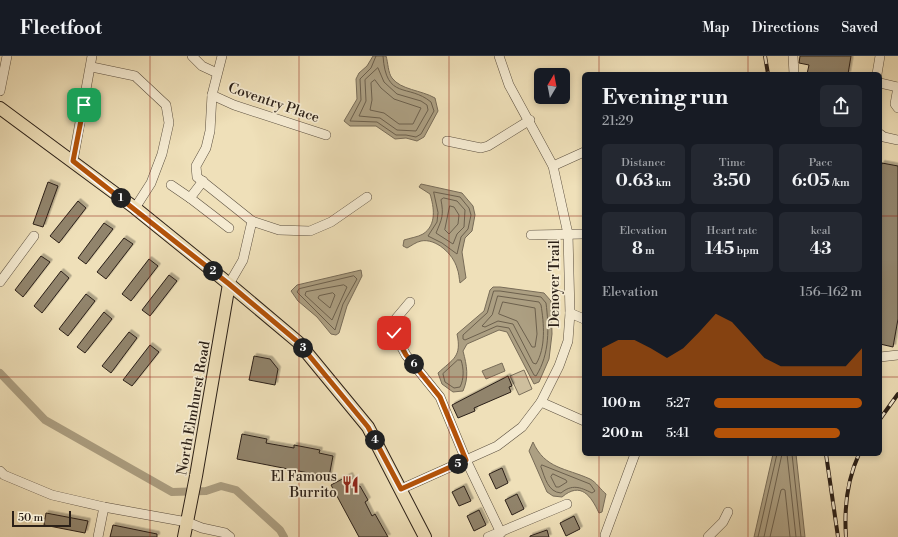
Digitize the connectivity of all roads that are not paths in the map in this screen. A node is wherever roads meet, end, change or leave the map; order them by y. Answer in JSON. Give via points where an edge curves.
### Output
{"nodes":[{"id":1,"x":7,"y":56,"type":"edge"},
{"id":2,"x":92,"y":56,"type":"edge"},
{"id":3,"x":192,"y":56,"type":"edge"},
{"id":4,"x":222,"y":56,"type":"edge"},
{"id":5,"x":499,"y":56,"type":"edge"},
{"id":6,"x":793,"y":56,"type":"edge"},
{"id":7,"x":880,"y":56,"type":"edge"},
{"id":8,"x":92,"y":67,"type":"junction"},
{"id":9,"x":794,"y":72,"type":"edge"},
{"id":10,"x":877,"y":72,"type":"edge"},
{"id":11,"x":217,"y":73,"type":"junction"},
{"id":12,"x":882,"y":83,"type":"edge"},
{"id":13,"x":898,"y":87,"type":"edge"},
{"id":14,"x":0,"y":91,"type":"edge"},
{"id":15,"x":212,"y":95,"type":"junction"},
{"id":16,"x":0,"y":108,"type":"edge"},
{"id":17,"x":898,"y":108,"type":"edge"},
{"id":18,"x":530,"y":120,"type":"junction"},
{"id":19,"x":326,"y":135,"type":"dead end"},
{"id":20,"x":882,"y":136,"type":"edge"},
{"id":21,"x":898,"y":140,"type":"edge"},
{"id":22,"x":447,"y":141,"type":"dead end"},
{"id":23,"x":582,"y":153,"type":"edge"},
{"id":24,"x":73,"y":161,"type":"junction"},
{"id":25,"x":554,"y":166,"type":"junction"},
{"id":26,"x":203,"y":181,"type":"junction"},
{"id":27,"x":171,"y":185,"type":"dead end"},
{"id":28,"x":367,"y":197,"type":"dead end"},
{"id":29,"x":190,"y":198,"type":"junction"},
{"id":30,"x":135,"y":208,"type":"junction"},
{"id":31,"x":252,"y":221,"type":"junction"},
{"id":32,"x":229,"y":228,"type":"dead end"},
{"id":33,"x":568,"y":234,"type":"junction"},
{"id":34,"x":582,"y":234,"type":"edge"},
{"id":35,"x":531,"y":235,"type":"dead end"},
{"id":36,"x":34,"y":236,"type":"dead end"},
{"id":37,"x":0,"y":282,"type":"edge"},
{"id":38,"x":229,"y":284,"type":"junction"},
{"id":39,"x":410,"y":302,"type":"dead end"},
{"id":40,"x":570,"y":313,"type":"junction"},
{"id":41,"x":582,"y":318,"type":"edge"},
{"id":42,"x":898,"y":356,"type":"edge"},
{"id":43,"x":882,"y":357,"type":"edge"},
{"id":44,"x":541,"y":402,"type":"junction"},
{"id":45,"x":582,"y":420,"type":"edge"},
{"id":46,"x":635,"y":456,"type":"edge"},
{"id":47,"x":466,"y":460,"type":"junction"},
{"id":48,"x":1,"y":476,"type":"edge"},
{"id":49,"x":401,"y":489,"type":"junction"},
{"id":50,"x":567,"y":504,"type":"dead end"},
{"id":51,"x":104,"y":507,"type":"junction"},
{"id":52,"x":728,"y":512,"type":"dead end"},
{"id":53,"x":187,"y":522,"type":"junction"},
{"id":54,"x":501,"y":533,"type":"junction"},
{"id":55,"x":605,"y":535,"type":"dead end"},
{"id":56,"x":98,"y":537,"type":"edge"},
{"id":57,"x":184,"y":537,"type":"edge"},
{"id":58,"x":230,"y":537,"type":"edge"},
{"id":59,"x":425,"y":537,"type":"edge"},
{"id":60,"x":488,"y":537,"type":"edge"},
{"id":61,"x":708,"y":537,"type":"edge"}],
"edges":[{"from":1,"to":14,"type":"street"},
{"from":2,"to":8,"type":"street"},
{"from":3,"to":11,"type":"street","via":[[202,66]]},
{"from":4,"to":11,"type":"street"},
{"from":5,"to":18,"type":"street","name":"Denoyer Trail","via":[[509,85]]},
{"from":6,"to":9,"type":"street"},
{"from":7,"to":10,"type":"street"},
{"from":8,"to":24,"type":"street"},
{"from":8,"to":30,"type":"street","via":[[135,76],[166,105],[169,123],[162,154],[151,183]]},
{"from":11,"to":15,"type":"street"},
{"from":12,"to":13,"type":"street"},
{"from":13,"to":17,"type":"street","via":[[894,104]]},
{"from":15,"to":19,"type":"street","name":"Coventry Place","via":[[234,105]]},
{"from":15,"to":26,"type":"street","via":[[210,131],[206,148],[196,166],[197,177]]},
{"from":16,"to":24,"type":"main road"},
{"from":18,"to":22,"type":"street","via":[[481,148]]},
{"from":18,"to":25,"type":"street","name":"Denoyer Trail"},
{"from":20,"to":21,"type":"street"},
{"from":23,"to":25,"type":"street"},
{"from":24,"to":30,"type":"main road"},
{"from":25,"to":33,"type":"street","name":"Denoyer Trail"},
{"from":26,"to":29,"type":"street"},
{"from":26,"to":31,"type":"street"},
{"from":27,"to":29,"type":"street"},
{"from":28,"to":31,"type":"street","via":[[331,222],[310,231],[279,230]]},
{"from":29,"to":32,"type":"street"},
{"from":30,"to":38,"type":"main road"},
{"from":31,"to":38,"type":"street","via":[[243,260]]},
{"from":33,"to":34,"type":"street"},
{"from":33,"to":35,"type":"street"},
{"from":33,"to":40,"type":"street","name":"Denoyer Trail"},
{"from":36,"to":37,"type":"street"},
{"from":38,"to":49,"type":"main road","via":[[298,342],[354,407],[368,427]]},
{"from":38,"to":53,"type":"main road","name":"North Elmhurst Road"},
{"from":39,"to":47,"type":"street","via":[[394,321],[394,333],[406,355],[440,397]]},
{"from":40,"to":41,"type":"street"},
{"from":40,"to":44,"type":"street","name":"Denoyer Trail","via":[[568,341]]},
{"from":42,"to":43,"type":"street"},
{"from":44,"to":45,"type":"street"},
{"from":44,"to":47,"type":"street","name":"Denoyer Trail","via":[[522,427],[497,446]]},
{"from":46,"to":55,"type":"street"},
{"from":47,"to":49,"type":"street","name":"Denoyer Trail"},
{"from":47,"to":54,"type":"street"},
{"from":48,"to":51,"type":"street","via":[[52,495]]},
{"from":49,"to":59,"type":"main road"},
{"from":50,"to":54,"type":"street"},
{"from":51,"to":53,"type":"street"},
{"from":51,"to":56,"type":"street"},
{"from":52,"to":61,"type":"street","via":[[723,522]]},
{"from":53,"to":57,"type":"main road","name":"North Elmhurst Road"},
{"from":53,"to":58,"type":"street","via":[[225,533]]},
{"from":54,"to":60,"type":"street"}]}
